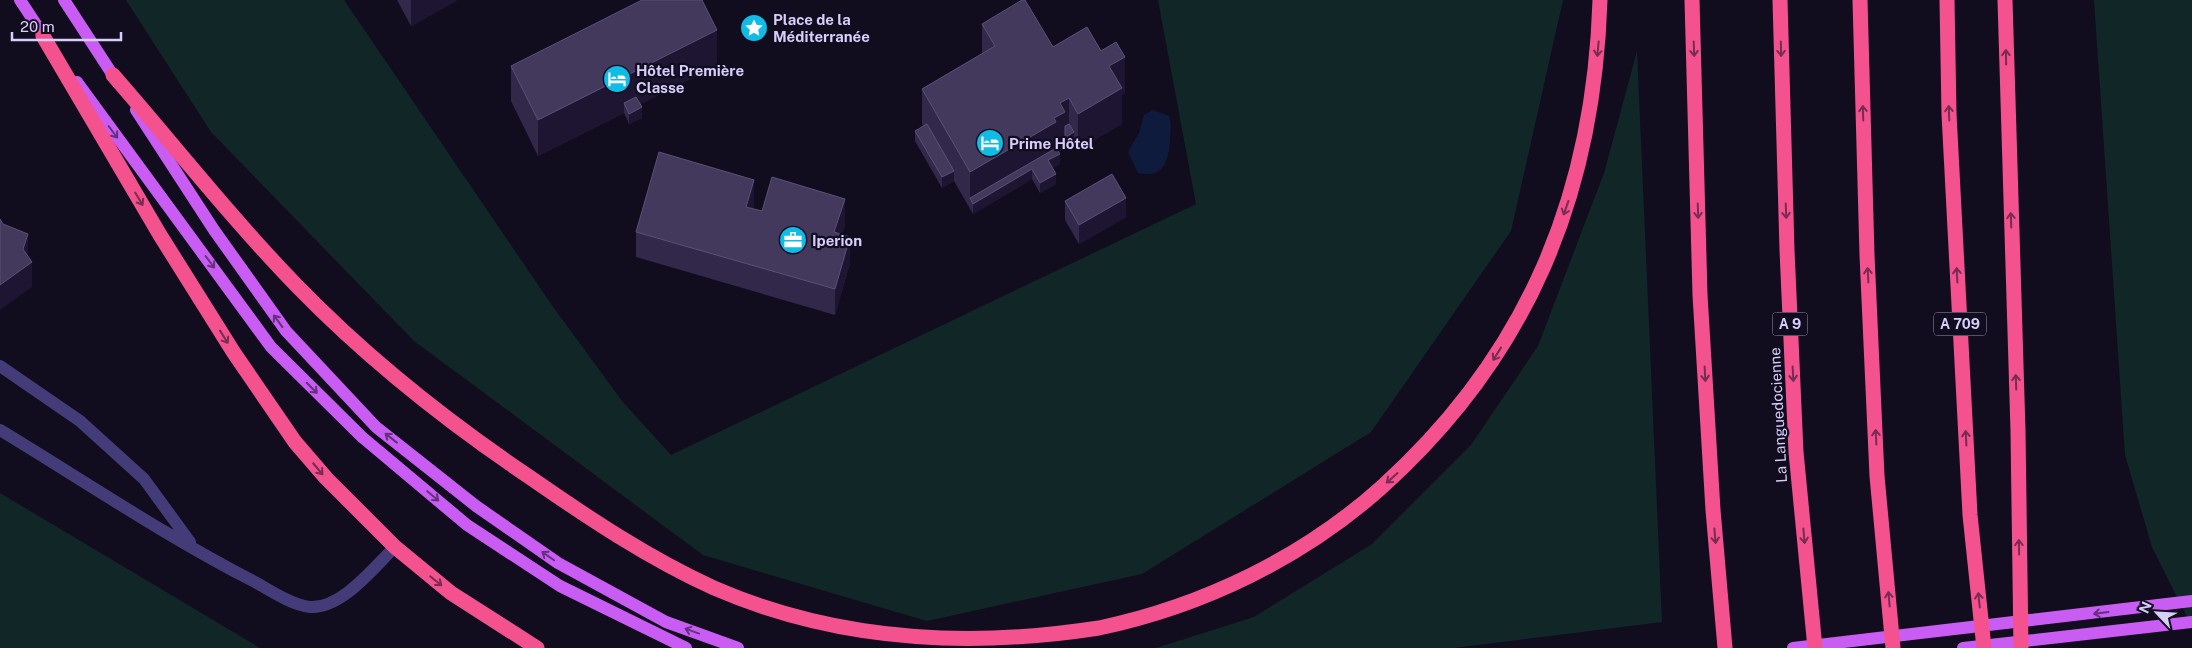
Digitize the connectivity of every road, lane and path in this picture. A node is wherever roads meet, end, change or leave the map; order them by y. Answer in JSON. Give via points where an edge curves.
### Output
{"nodes":[{"id":1,"x":20,"y":0,"type":"edge"},
{"id":2,"x":64,"y":0,"type":"edge"},
{"id":3,"x":1600,"y":0,"type":"edge"},
{"id":4,"x":1692,"y":0,"type":"edge"},
{"id":5,"x":1780,"y":0,"type":"edge"},
{"id":6,"x":1860,"y":0,"type":"edge"},
{"id":7,"x":1947,"y":0,"type":"edge"},
{"id":8,"x":2005,"y":0,"type":"edge"},
{"id":9,"x":43,"y":36,"type":"junction"},
{"id":10,"x":113,"y":75,"type":"junction"},
{"id":11,"x":0,"y":366,"type":"edge"},
{"id":12,"x":0,"y":430,"type":"edge"},
{"id":13,"x":395,"y":547,"type":"junction"},
{"id":14,"x":194,"y":548,"type":"junction"},
{"id":15,"x":2192,"y":601,"type":"edge"},
{"id":16,"x":2192,"y":622,"type":"edge"},
{"id":17,"x":537,"y":648,"type":"edge"},
{"id":18,"x":686,"y":648,"type":"edge"},
{"id":19,"x":738,"y":648,"type":"edge"},
{"id":20,"x":1725,"y":648,"type":"edge"},
{"id":21,"x":1794,"y":648,"type":"edge"},
{"id":22,"x":1815,"y":648,"type":"edge"},
{"id":23,"x":1893,"y":648,"type":"edge"},
{"id":24,"x":1963,"y":648,"type":"edge"},
{"id":25,"x":1984,"y":648,"type":"edge"},
{"id":26,"x":2021,"y":648,"type":"edge"}],
"edges":[{"from":1,"to":9,"type":"main road"},
{"from":2,"to":10,"type":"main road"},
{"from":3,"to":10,"type":"highway","one_way":true,"via":[[1588,120],[1572,189],[1555,238],[1523,311],[1498,353],[1458,409],[1424,446],[1370,498],[1333,526],[1237,582],[1168,609],[1108,626],[1048,637],[975,642],[920,640],[854,632],[745,600],[644,552],[564,502],[455,425],[331,320],[259,245]]},
{"from":4,"to":20,"type":"highway","one_way":true,"via":[[1700,295]]},
{"from":5,"to":22,"type":"highway","name":"La Languedocienne","number":"A 9","one_way":true,"via":[[1796,452]]},
{"from":23,"to":6,"type":"highway","one_way":true,"via":[[1876,457]]},
{"from":25,"to":7,"type":"highway","number":"A 709","one_way":true,"via":[[1970,515],[1949,114]]},
{"from":26,"to":8,"type":"highway","one_way":true},
{"from":9,"to":13,"type":"highway","one_way":true,"via":[[160,235],[265,399],[295,442],[326,478]]},
{"from":9,"to":18,"type":"main road","one_way":true,"via":[[271,348],[362,437],[467,524],[560,586]]},
{"from":19,"to":10,"type":"main road","one_way":true,"via":[[666,622],[558,563],[476,506],[376,427],[286,332],[214,230]]},
{"from":11,"to":14,"type":"lane","via":[[80,421],[144,479]]},
{"from":12,"to":14,"type":"lane"},
{"from":13,"to":14,"type":"lane","via":[[342,598],[310,607],[226,568]]},
{"from":13,"to":17,"type":"highway","one_way":true,"via":[[451,593]]},
{"from":15,"to":21,"type":"main road","one_way":true},
{"from":16,"to":24,"type":"main road"}]}
